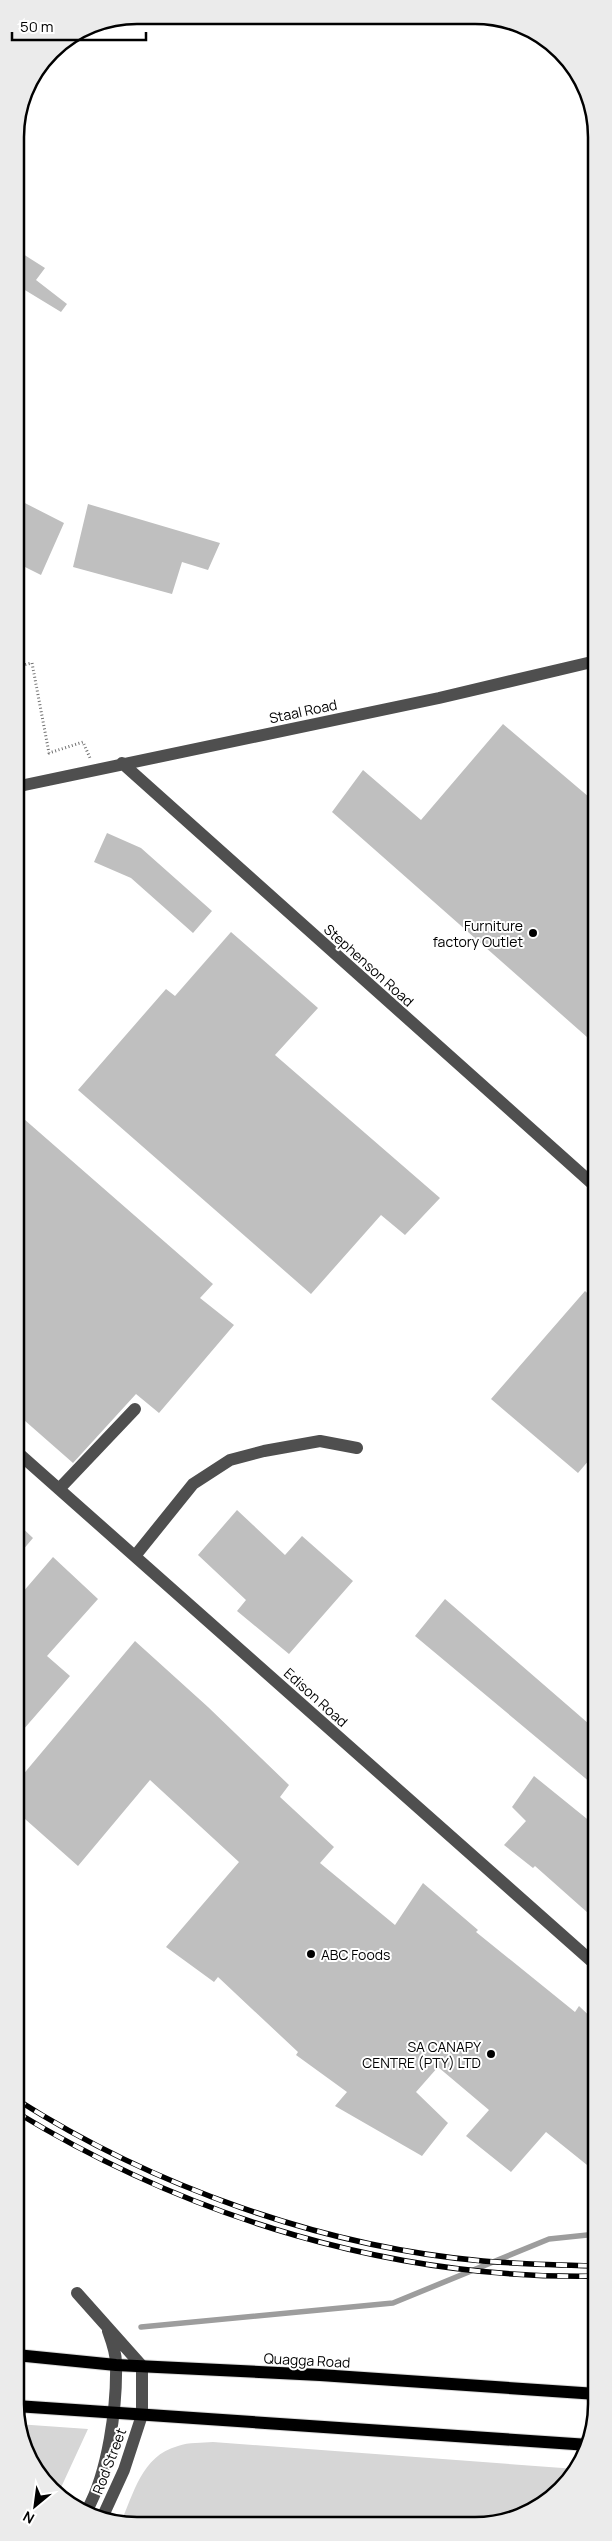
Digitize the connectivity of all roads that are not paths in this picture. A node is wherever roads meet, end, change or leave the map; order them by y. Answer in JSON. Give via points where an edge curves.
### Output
{"nodes":[{"id":1,"x":588,"y":663,"type":"edge"},
{"id":2,"x":122,"y":763,"type":"junction"},
{"id":3,"x":24,"y":785,"type":"edge"},
{"id":4,"x":588,"y":1180,"type":"edge"},
{"id":5,"x":135,"y":1409,"type":"dead end"},
{"id":6,"x":357,"y":1448,"type":"dead end"},
{"id":7,"x":24,"y":1458,"type":"edge"},
{"id":8,"x":59,"y":1489,"type":"junction"},
{"id":9,"x":135,"y":1556,"type":"junction"},
{"id":10,"x":588,"y":1958,"type":"edge"},
{"id":11,"x":77,"y":2293,"type":"dead end"},
{"id":12,"x":108,"y":2330,"type":"junction"},
{"id":13,"x":24,"y":2356,"type":"edge"},
{"id":14,"x":116,"y":2364,"type":"junction"},
{"id":15,"x":142,"y":2366,"type":"junction"},
{"id":16,"x":588,"y":2393,"type":"edge"},
{"id":17,"x":24,"y":2407,"type":"edge"},
{"id":18,"x":112,"y":2412,"type":"junction"},
{"id":19,"x":142,"y":2415,"type":"junction"},
{"id":20,"x":581,"y":2444,"type":"edge"},
{"id":21,"x":89,"y":2507,"type":"edge"},
{"id":22,"x":105,"y":2512,"type":"edge"}],
"edges":[{"from":1,"to":2,"type":"street","name":"Staal Road","via":[[440,698]]},
{"from":2,"to":3,"type":"street","name":"Staal Road"},
{"from":2,"to":4,"type":"street","name":"Stephenson Road"},
{"from":5,"to":8,"type":"street"},
{"from":6,"to":9,"type":"street","via":[[320,1441],[230,1460],[193,1484]]},
{"from":7,"to":8,"type":"street","name":"Edison Road"},
{"from":8,"to":9,"type":"street","name":"Edison Road"},
{"from":9,"to":10,"type":"street","name":"Edison Road"},
{"from":11,"to":12,"type":"street"},
{"from":12,"to":14,"type":"street","name":"Rod Street"},
{"from":12,"to":15,"type":"street","via":[[126,2345]]},
{"from":13,"to":14,"type":"main road","name":"Quagga Road"},
{"from":14,"to":15,"type":"main road","name":"Quagga Road"},
{"from":14,"to":18,"type":"street","name":"Rod Street"},
{"from":15,"to":16,"type":"main road","name":"Quagga Road"},
{"from":15,"to":19,"type":"street","name":"Rod Street"},
{"from":17,"to":18,"type":"main road"},
{"from":18,"to":19,"type":"main road"},
{"from":18,"to":21,"type":"street","name":"Rod Street","via":[[103,2476]]},
{"from":19,"to":20,"type":"main road"},
{"from":19,"to":22,"type":"street","name":"Rod Street","via":[[124,2470]]}]}
